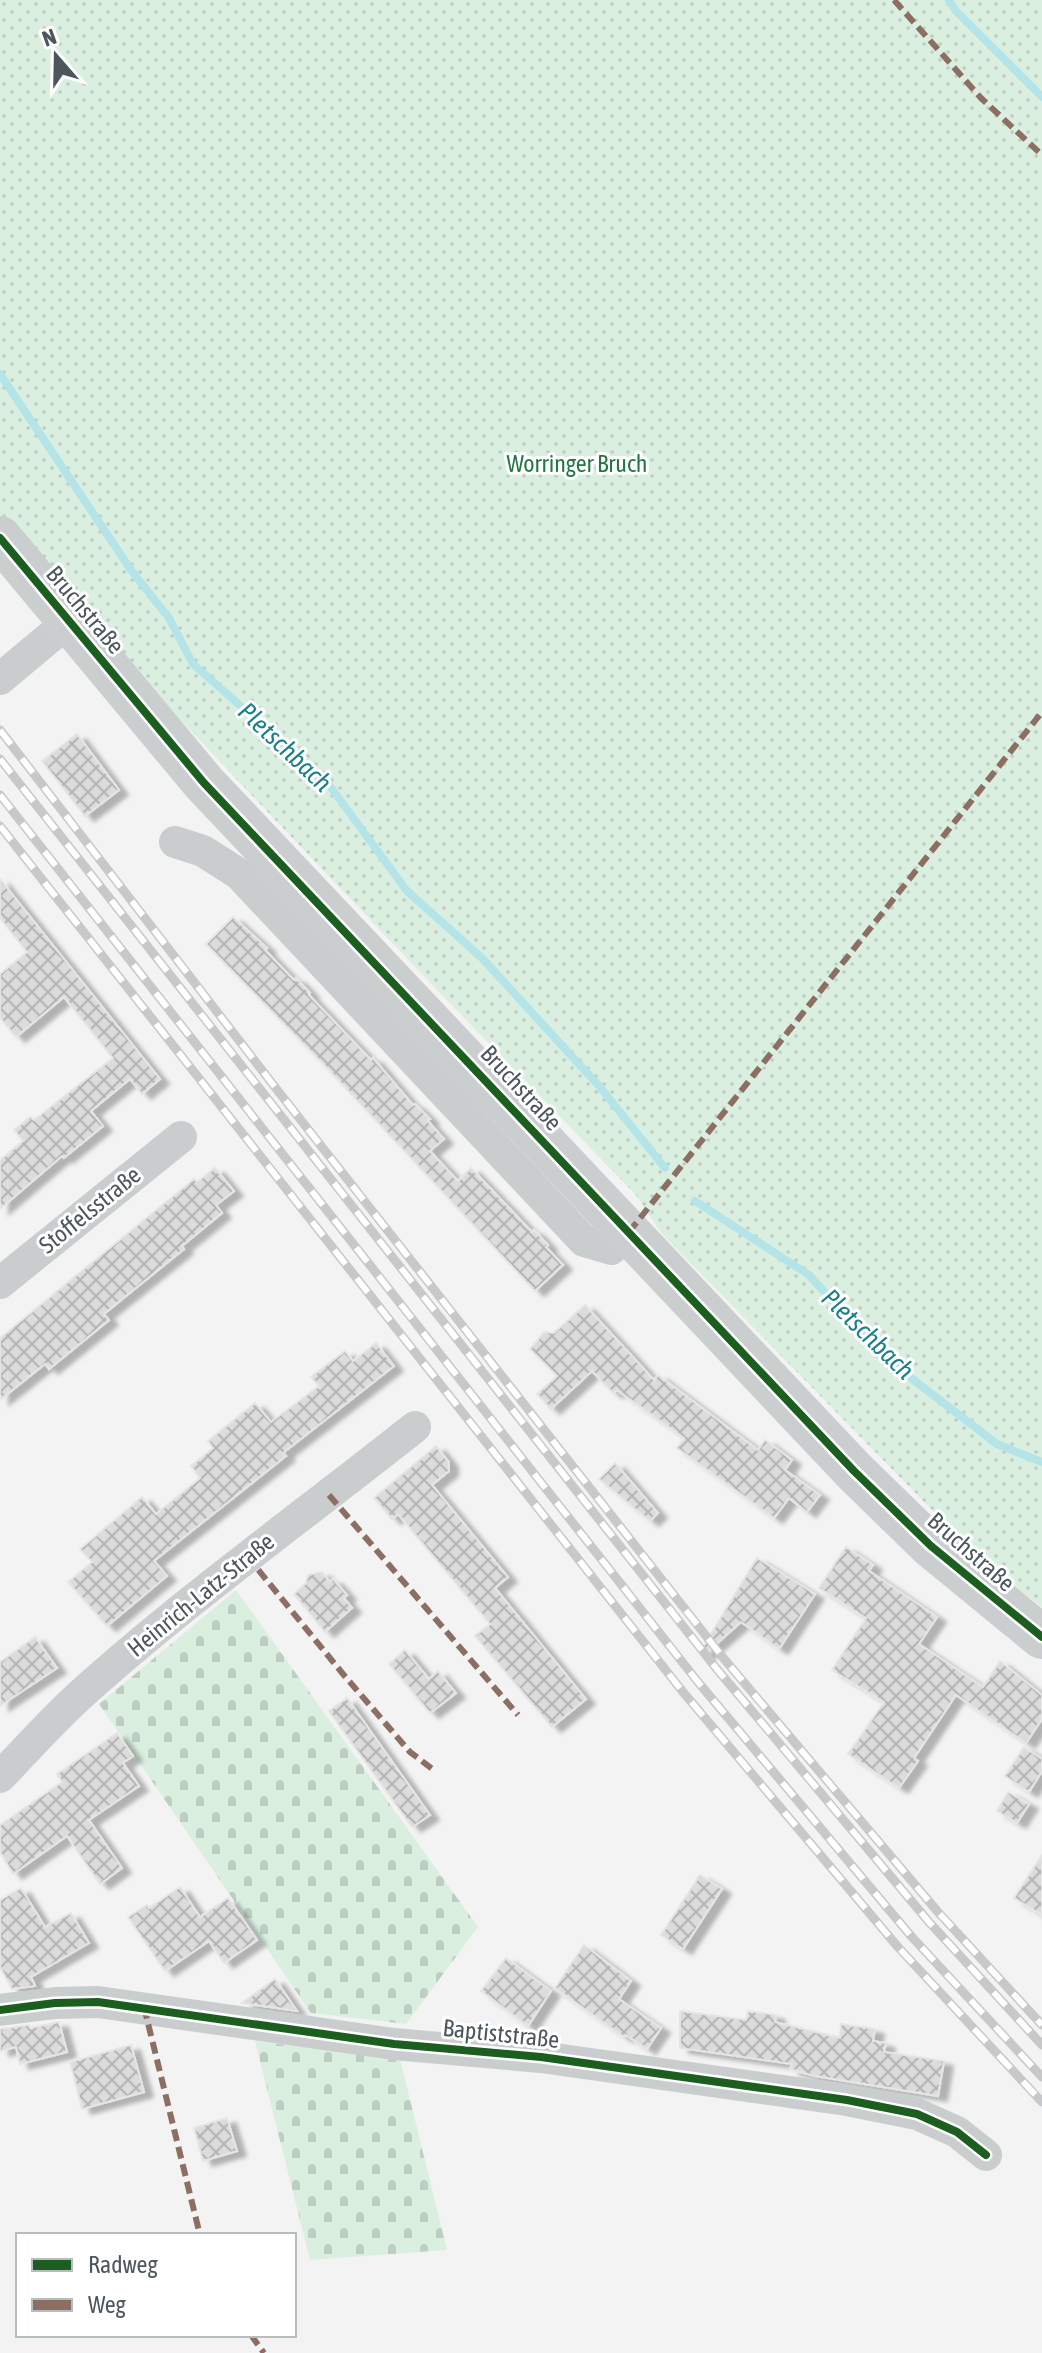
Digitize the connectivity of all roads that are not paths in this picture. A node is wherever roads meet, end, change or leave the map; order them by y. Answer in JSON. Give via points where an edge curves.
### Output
{"nodes":[{"id":1,"x":0,"y":538,"type":"edge"},
{"id":2,"x":68,"y":622,"type":"junction"},
{"id":3,"x":0,"y":679,"type":"edge"},
{"id":4,"x":175,"y":842,"type":"dead end"},
{"id":5,"x":181,"y":1137,"type":"dead end"},
{"id":6,"x":629,"y":1232,"type":"junction"},
{"id":7,"x":0,"y":1283,"type":"edge"},
{"id":8,"x":415,"y":1427,"type":"dead end"},
{"id":9,"x":1042,"y":1637,"type":"edge"},
{"id":10,"x":0,"y":1777,"type":"edge"},
{"id":11,"x":0,"y":2010,"type":"edge"},
{"id":12,"x":986,"y":2155,"type":"dead end"}],
"edges":[{"from":1,"to":2,"type":"main road","name":"Bruchstraße"},
{"from":2,"to":3,"type":"street"},
{"from":2,"to":6,"type":"main road","name":"Bruchstraße","via":[[204,783]]},
{"from":4,"to":6,"type":"street","via":[[203,851],[239,874],[584,1241],[611,1249]]},
{"from":5,"to":7,"type":"street","name":"Stoffelsstraße"},
{"from":6,"to":9,"type":"main road","name":"Bruchstraße","via":[[854,1471],[931,1546]]},
{"from":8,"to":10,"type":"street","name":"Heinrich-Latz-Straße","via":[[119,1661]]},
{"from":11,"to":12,"type":"street","name":"Baptiststraße","via":[[98,2002],[847,2100],[917,2114],[957,2132]]}]}
